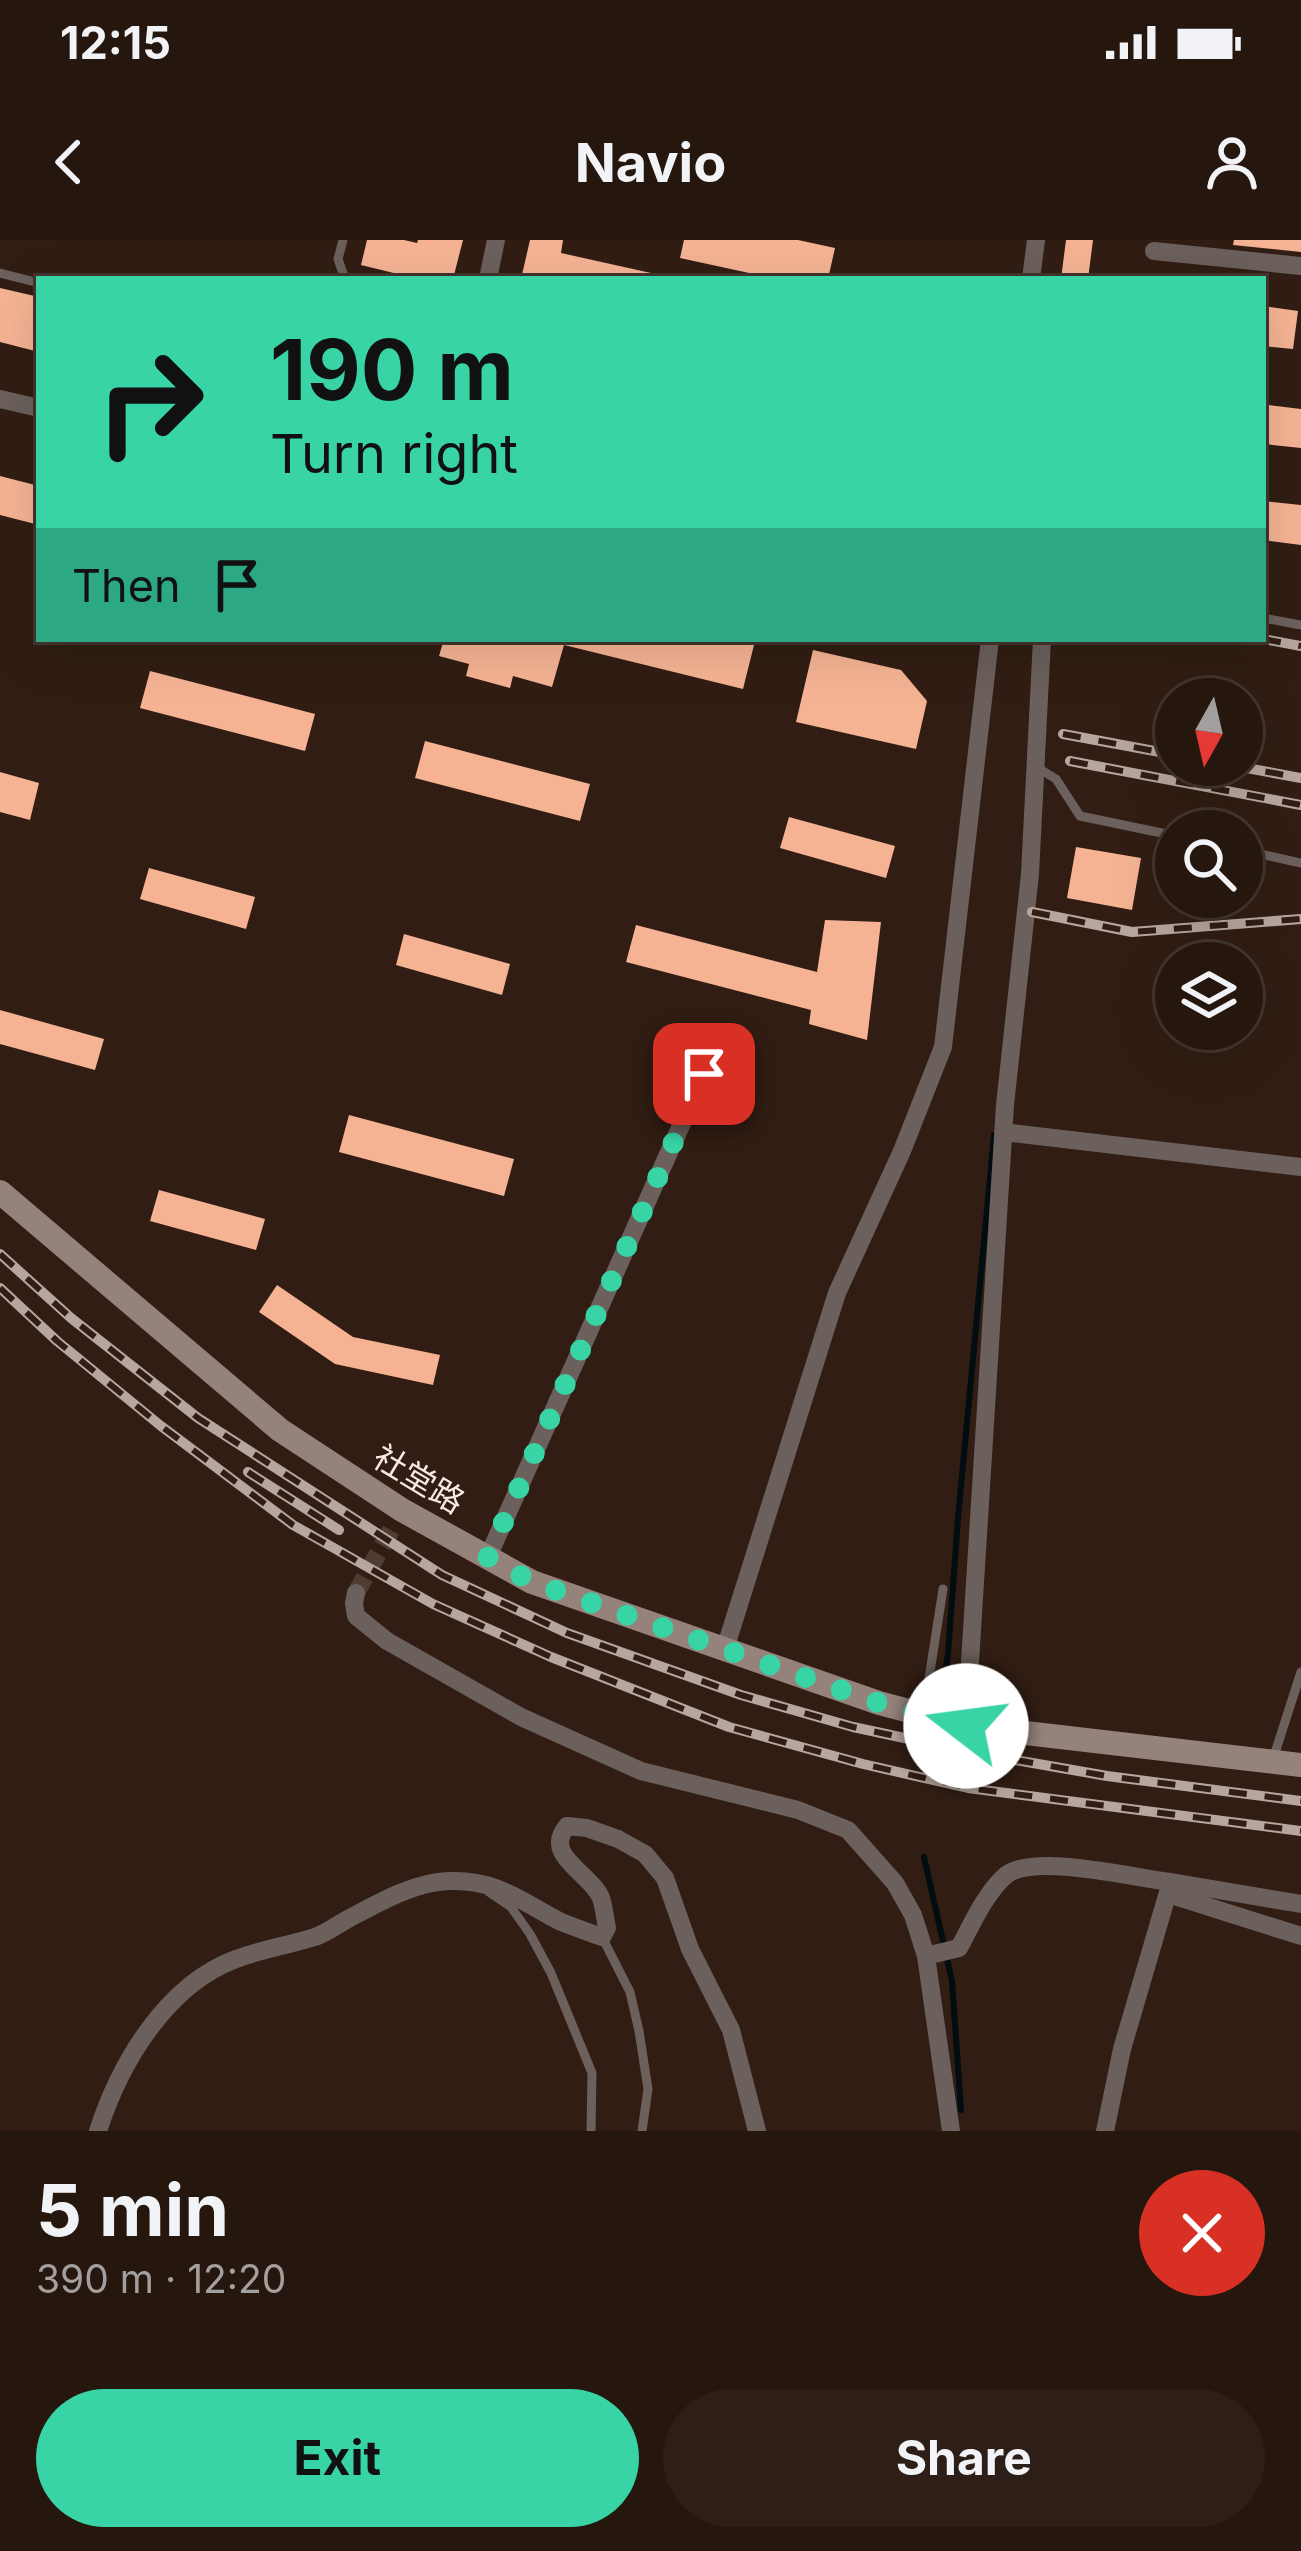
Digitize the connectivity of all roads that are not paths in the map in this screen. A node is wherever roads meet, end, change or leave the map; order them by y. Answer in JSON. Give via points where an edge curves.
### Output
{"nodes":[{"id":1,"x":343,"y":240,"type":"edge"},
{"id":2,"x":496,"y":240,"type":"edge"},
{"id":3,"x":1036,"y":240,"type":"edge"},
{"id":4,"x":1154,"y":251,"type":"dead end"},
{"id":5,"x":1301,"y":266,"type":"edge"},
{"id":6,"x":0,"y":273,"type":"edge"},
{"id":7,"x":342,"y":276,"type":"edge"},
{"id":8,"x":489,"y":276,"type":"edge"},
{"id":9,"x":1031,"y":276,"type":"edge"},
{"id":10,"x":36,"y":282,"type":"edge"},
{"id":11,"x":0,"y":399,"type":"edge"},
{"id":12,"x":36,"y":407,"type":"edge"},
{"id":13,"x":1266,"y":619,"type":"edge"},
{"id":14,"x":1301,"y":625,"type":"edge"},
{"id":15,"x":990,"y":642,"type":"edge"},
{"id":16,"x":1042,"y":642,"type":"edge"},
{"id":17,"x":1036,"y":767,"type":"junction"},
{"id":18,"x":1155,"y":832,"type":"edge"},
{"id":19,"x":1263,"y":855,"type":"edge"},
{"id":20,"x":1301,"y":863,"type":"edge"},
{"id":21,"x":704,"y":1074,"type":"dead end"},
{"id":22,"x":1003,"y":1132,"type":"junction"},
{"id":23,"x":1301,"y":1167,"type":"edge"},
{"id":24,"x":0,"y":1192,"type":"edge"},
{"id":25,"x":488,"y":1557,"type":"junction"},
{"id":26,"x":943,"y":1589,"type":"dead end"},
{"id":27,"x":356,"y":1593,"type":"dead end"},
{"id":28,"x":725,"y":1649,"type":"junction"},
{"id":29,"x":1301,"y":1672,"type":"edge"},
{"id":30,"x":923,"y":1715,"type":"junction"},
{"id":31,"x":966,"y":1726,"type":"junction"},
{"id":32,"x":1273,"y":1762,"type":"junction"},
{"id":33,"x":1301,"y":1765,"type":"edge"},
{"id":34,"x":480,"y":1884,"type":"junction"},
{"id":35,"x":1170,"y":1888,"type":"junction"},
{"id":36,"x":1301,"y":1904,"type":"edge"},
{"id":37,"x":1301,"y":1936,"type":"edge"},
{"id":38,"x":602,"y":1937,"type":"junction"},
{"id":39,"x":931,"y":1955,"type":"junction"},
{"id":40,"x":98,"y":2131,"type":"edge"},
{"id":41,"x":591,"y":2131,"type":"edge"},
{"id":42,"x":642,"y":2131,"type":"edge"},
{"id":43,"x":757,"y":2131,"type":"edge"},
{"id":44,"x":951,"y":2131,"type":"edge"},
{"id":45,"x":1106,"y":2131,"type":"edge"}],
"edges":[{"from":1,"to":7,"type":"lane"},
{"from":2,"to":8,"type":"street"},
{"from":3,"to":9,"type":"street"},
{"from":4,"to":5,"type":"street"},
{"from":6,"to":10,"type":"lane"},
{"from":11,"to":12,"type":"street"},
{"from":13,"to":14,"type":"lane"},
{"from":15,"to":28,"type":"street","via":[[943,1047],[837,1293]]},
{"from":16,"to":17,"type":"street"},
{"from":17,"to":18,"type":"lane","via":[[1056,779],[1080,816]]},
{"from":17,"to":22,"type":"street"},
{"from":19,"to":20,"type":"lane"},
{"from":21,"to":25,"type":"street"},
{"from":22,"to":23,"type":"street"},
{"from":22,"to":31,"type":"street"},
{"from":24,"to":25,"type":"street","name":"社堂路","via":[[397,1520]]},
{"from":25,"to":28,"type":"street","name":"社堂路","via":[[532,1582]]},
{"from":26,"to":30,"type":"lane"},
{"from":27,"to":39,"type":"street","via":[[356,1616],[387,1641],[521,1717],[641,1771],[848,1830],[896,1883]]},
{"from":28,"to":30,"type":"street","name":"社堂路"},
{"from":29,"to":32,"type":"lane"},
{"from":30,"to":31,"type":"street","name":"社堂路"},
{"from":31,"to":32,"type":"street","name":"社堂路"},
{"from":32,"to":33,"type":"street","name":"社堂路"},
{"from":34,"to":38,"type":"street"},
{"from":34,"to":40,"type":"street","via":[[416,1887],[315,1937],[204,1973],[155,2022],[113,2087]]},
{"from":34,"to":41,"type":"lane","via":[[511,1907],[551,1973],[592,2073]]},
{"from":35,"to":36,"type":"street"},
{"from":35,"to":37,"type":"street"},
{"from":35,"to":39,"type":"street","via":[[1056,1865],[1015,1869],[959,1948]]},
{"from":35,"to":45,"type":"street"},
{"from":38,"to":42,"type":"lane","via":[[631,1992],[648,2089]]},
{"from":38,"to":43,"type":"street","via":[[600,1896],[558,1846],[567,1826],[618,1839],[645,1854],[664,1878],[731,2030]]},
{"from":39,"to":44,"type":"street"}]}
